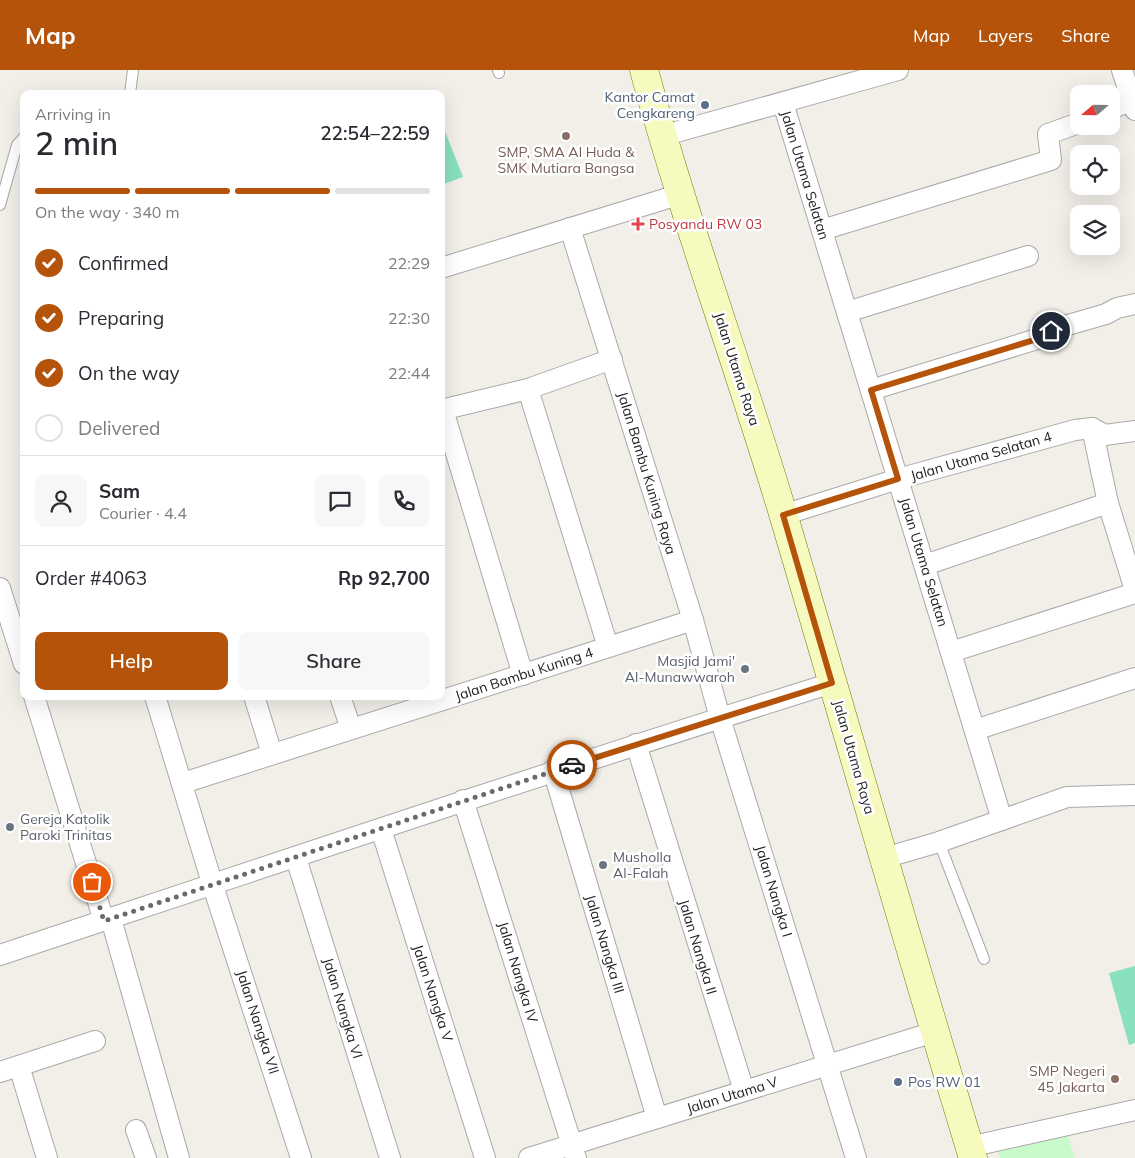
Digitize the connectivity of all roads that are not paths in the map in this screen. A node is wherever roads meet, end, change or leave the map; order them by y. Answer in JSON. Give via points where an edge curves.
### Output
{"nodes":[{"id":1,"x":133,"y":70,"type":"edge"},
{"id":2,"x":644,"y":70,"type":"edge"},
{"id":3,"x":898,"y":70,"type":"edge"},
{"id":4,"x":130,"y":90,"type":"edge"},
{"id":5,"x":1130,"y":90,"type":"edge"},
{"id":6,"x":1120,"y":100,"type":"edge"},
{"id":7,"x":783,"y":103,"type":"junction"},
{"id":8,"x":1070,"y":126,"type":"edge"},
{"id":9,"x":662,"y":136,"type":"junction"},
{"id":10,"x":20,"y":142,"type":"edge"},
{"id":11,"x":680,"y":194,"type":"junction"},
{"id":12,"x":0,"y":205,"type":"edge"},
{"id":13,"x":570,"y":228,"type":"junction"},
{"id":14,"x":822,"y":230,"type":"junction"},
{"id":15,"x":1028,"y":256,"type":"dead end"},
{"id":16,"x":445,"y":267,"type":"edge"},
{"id":17,"x":1135,"y":304,"type":"edge"},
{"id":18,"x":847,"y":312,"type":"junction"},
{"id":19,"x":612,"y":359,"type":"junction"},
{"id":20,"x":528,"y":389,"type":"junction"},
{"id":21,"x":871,"y":390,"type":"junction"},
{"id":22,"x":445,"y":409,"type":"edge"},
{"id":23,"x":445,"y":420,"type":"edge"},
{"id":24,"x":1092,"y":428,"type":"junction"},
{"id":25,"x":1135,"y":431,"type":"edge"},
{"id":26,"x":898,"y":479,"type":"junction"},
{"id":27,"x":1108,"y":503,"type":"junction"},
{"id":28,"x":791,"y":512,"type":"junction"},
{"id":29,"x":924,"y":565,"type":"junction"},
{"id":30,"x":0,"y":588,"type":"edge"},
{"id":31,"x":1135,"y":592,"type":"edge"},
{"id":32,"x":693,"y":620,"type":"junction"},
{"id":33,"x":608,"y":647,"type":"junction"},
{"id":34,"x":20,"y":651,"type":"edge"},
{"id":35,"x":951,"y":652,"type":"junction"},
{"id":36,"x":522,"y":674,"type":"junction"},
{"id":37,"x":1135,"y":678,"type":"edge"},
{"id":38,"x":832,"y":683,"type":"junction"},
{"id":39,"x":445,"y":696,"type":"edge"},
{"id":40,"x":35,"y":700,"type":"edge"},
{"id":41,"x":156,"y":700,"type":"edge"},
{"id":42,"x":255,"y":700,"type":"edge"},
{"id":43,"x":341,"y":700,"type":"edge"},
{"id":44,"x":431,"y":700,"type":"edge"},
{"id":45,"x":720,"y":718,"type":"junction"},
{"id":46,"x":351,"y":729,"type":"junction"},
{"id":47,"x":975,"y":730,"type":"junction"},
{"id":48,"x":636,"y":744,"type":"junction"},
{"id":49,"x":272,"y":754,"type":"junction"},
{"id":50,"x":553,"y":770,"type":"junction"},
{"id":51,"x":183,"y":783,"type":"junction"},
{"id":52,"x":1135,"y":795,"type":"edge"},
{"id":53,"x":464,"y":800,"type":"junction"},
{"id":54,"x":1002,"y":820,"type":"junction"},
{"id":55,"x":381,"y":829,"type":"junction"},
{"id":56,"x":939,"y":842,"type":"junction"},
{"id":57,"x":296,"y":858,"type":"junction"},
{"id":58,"x":884,"y":858,"type":"junction"},
{"id":59,"x":213,"y":886,"type":"junction"},
{"id":60,"x":107,"y":920,"type":"junction"},
{"id":61,"x":0,"y":955,"type":"edge"},
{"id":62,"x":984,"y":959,"type":"dead end"},
{"id":63,"x":934,"y":1032,"type":"junction"},
{"id":64,"x":95,"y":1041,"type":"dead end"},
{"id":65,"x":828,"y":1065,"type":"junction"},
{"id":66,"x":19,"y":1066,"type":"junction"},
{"id":67,"x":0,"y":1072,"type":"edge"},
{"id":68,"x":744,"y":1091,"type":"junction"},
{"id":69,"x":1135,"y":1110,"type":"edge"},
{"id":70,"x":657,"y":1118,"type":"junction"},
{"id":71,"x":136,"y":1130,"type":"dead end"},
{"id":72,"x":574,"y":1151,"type":"edge"},
{"id":73,"x":971,"y":1152,"type":"edge"},
{"id":74,"x":48,"y":1158,"type":"edge"},
{"id":75,"x":146,"y":1158,"type":"edge"},
{"id":76,"x":179,"y":1158,"type":"edge"},
{"id":77,"x":301,"y":1158,"type":"edge"},
{"id":78,"x":390,"y":1158,"type":"edge"},
{"id":79,"x":485,"y":1158,"type":"edge"},
{"id":80,"x":529,"y":1158,"type":"edge"},
{"id":81,"x":856,"y":1158,"type":"edge"}],
"edges":[{"from":1,"to":4,"type":"lane"},
{"from":2,"to":9,"type":"main road","name":"Jalan Utama Raya"},
{"from":3,"to":7,"type":"street"},
{"from":5,"to":6,"type":"street"},
{"from":7,"to":9,"type":"street"},
{"from":7,"to":14,"type":"street","name":"Jalan Utama Selatan"},
{"from":8,"to":14,"type":"street","via":[[1048,134],[1051,160]]},
{"from":9,"to":11,"type":"main road","name":"Jalan Utama Raya"},
{"from":10,"to":12,"type":"lane"},
{"from":11,"to":13,"type":"street"},
{"from":11,"to":28,"type":"main road","name":"Jalan Utama Raya"},
{"from":13,"to":16,"type":"street"},
{"from":13,"to":19,"type":"street","name":"Jalan Bambu Kuning Raya"},
{"from":14,"to":18,"type":"street","name":"Jalan Utama Selatan"},
{"from":15,"to":18,"type":"street"},
{"from":17,"to":21,"type":"street","via":[[1054,330],[1047,336]]},
{"from":18,"to":21,"type":"street","name":"Jalan Utama Selatan"},
{"from":19,"to":20,"type":"street"},
{"from":19,"to":32,"type":"street","name":"Jalan Bambu Kuning Raya"},
{"from":20,"to":22,"type":"street"},
{"from":20,"to":33,"type":"street"},
{"from":21,"to":26,"type":"street","name":"Jalan Utama Selatan"},
{"from":23,"to":36,"type":"street"},
{"from":24,"to":25,"type":"street","name":"Jalan Utama Selatan 4","via":[[1105,435]]},
{"from":24,"to":26,"type":"street","name":"Jalan Utama Selatan 4"},
{"from":24,"to":27,"type":"street"},
{"from":26,"to":28,"type":"street","name":"Jalan Utama Selatan 4"},
{"from":26,"to":29,"type":"street","name":"Jalan Utama Selatan"},
{"from":27,"to":29,"type":"street"},
{"from":27,"to":31,"type":"street"},
{"from":28,"to":38,"type":"main road","name":"Jalan Utama Raya"},
{"from":29,"to":35,"type":"street","name":"Jalan Utama Selatan"},
{"from":30,"to":34,"type":"street"},
{"from":31,"to":35,"type":"street"},
{"from":32,"to":33,"type":"street","name":"Jalan Bambu Kuning 4"},
{"from":32,"to":45,"type":"street","name":"Jalan Bambu Kuning Raya"},
{"from":33,"to":36,"type":"street","name":"Jalan Bambu Kuning 4"},
{"from":35,"to":47,"type":"street","name":"Jalan Utama Selatan"},
{"from":36,"to":39,"type":"street","name":"Jalan Bambu Kuning 4"},
{"from":37,"to":47,"type":"street"},
{"from":38,"to":45,"type":"street"},
{"from":38,"to":58,"type":"main road","name":"Jalan Utama Raya"},
{"from":40,"to":60,"type":"street"},
{"from":41,"to":51,"type":"street","name":"Jalan Nangka VII"},
{"from":42,"to":49,"type":"street"},
{"from":43,"to":46,"type":"street"},
{"from":44,"to":46,"type":"street","name":"Jalan Bambu Kuning 4"},
{"from":45,"to":48,"type":"street"},
{"from":45,"to":65,"type":"street","name":"Jalan Nangka I"},
{"from":46,"to":49,"type":"street","name":"Jalan Bambu Kuning 4"},
{"from":47,"to":54,"type":"street","name":"Jalan Utama Selatan"},
{"from":48,"to":50,"type":"street"},
{"from":48,"to":68,"type":"street","name":"Jalan Nangka II"},
{"from":49,"to":51,"type":"street","name":"Jalan Bambu Kuning 4"},
{"from":50,"to":53,"type":"street"},
{"from":50,"to":70,"type":"street","name":"Jalan Nangka III"},
{"from":51,"to":59,"type":"street","name":"Jalan Nangka VII"},
{"from":52,"to":54,"type":"street","via":[[1068,798]]},
{"from":53,"to":55,"type":"street"},
{"from":53,"to":72,"type":"street","name":"Jalan Nangka IV"},
{"from":54,"to":56,"type":"street"},
{"from":55,"to":57,"type":"street"},
{"from":55,"to":79,"type":"street","name":"Jalan Nangka V"},
{"from":56,"to":58,"type":"street"},
{"from":56,"to":62,"type":"lane"},
{"from":57,"to":59,"type":"street"},
{"from":57,"to":78,"type":"street","name":"Jalan Nangka VI"},
{"from":58,"to":63,"type":"main road","name":"Jalan Utama Raya"},
{"from":59,"to":60,"type":"street"},
{"from":59,"to":77,"type":"street","name":"Jalan Nangka VII"},
{"from":60,"to":61,"type":"street"},
{"from":60,"to":76,"type":"street"},
{"from":63,"to":65,"type":"street","name":"Jalan Utama V"},
{"from":63,"to":73,"type":"main road","name":"Jalan Utama Raya"},
{"from":64,"to":66,"type":"street"},
{"from":65,"to":68,"type":"street","name":"Jalan Utama V"},
{"from":65,"to":81,"type":"street","name":"Jalan Nangka I"},
{"from":66,"to":67,"type":"street"},
{"from":66,"to":74,"type":"street"},
{"from":68,"to":70,"type":"street","name":"Jalan Utama V"},
{"from":69,"to":73,"type":"street"},
{"from":70,"to":72,"type":"street","name":"Jalan Utama V"},
{"from":71,"to":75,"type":"street"},
{"from":72,"to":80,"type":"street","name":"Jalan Utama V"}]}
